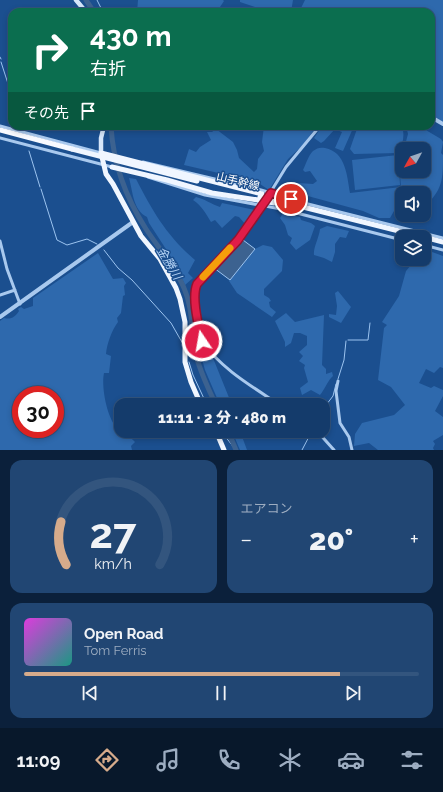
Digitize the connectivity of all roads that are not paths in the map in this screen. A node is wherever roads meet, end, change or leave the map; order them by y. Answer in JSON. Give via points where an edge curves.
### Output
{"nodes":[{"id":1,"x":76,"y":0,"type":"edge"},
{"id":2,"x":83,"y":8,"type":"edge"},
{"id":3,"x":0,"y":130,"type":"edge"},
{"id":4,"x":15,"y":130,"type":"edge"},
{"id":5,"x":103,"y":130,"type":"edge"},
{"id":6,"x":317,"y":130,"type":"edge"},
{"id":7,"x":0,"y":138,"type":"edge"},
{"id":8,"x":72,"y":149,"type":"joint"},
{"id":9,"x":101,"y":153,"type":"junction"},
{"id":10,"x":133,"y":161,"type":"junction"},
{"id":11,"x":104,"y":166,"type":"junction"},
{"id":12,"x":112,"y":167,"type":"joint"},
{"id":13,"x":142,"y":174,"type":"junction"},
{"id":14,"x":271,"y":193,"type":"junction"},
{"id":15,"x":260,"y":197,"type":"junction"},
{"id":16,"x":275,"y":201,"type":"junction"},
{"id":17,"x":262,"y":206,"type":"junction"},
{"id":18,"x":307,"y":208,"type":"junction"},
{"id":19,"x":133,"y":222,"type":"junction"},
{"id":20,"x":395,"y":230,"type":"edge"},
{"id":21,"x":395,"y":238,"type":"edge"},
{"id":22,"x":431,"y":238,"type":"edge"},
{"id":23,"x":442,"y":240,"type":"edge"},
{"id":24,"x":0,"y":242,"type":"edge"},
{"id":25,"x":431,"y":247,"type":"edge"},
{"id":26,"x":443,"y":250,"type":"edge"},
{"id":27,"x":15,"y":290,"type":"junction"},
{"id":28,"x":0,"y":295,"type":"edge"},
{"id":29,"x":20,"y":304,"type":"junction"},
{"id":30,"x":0,"y":317,"type":"edge"},
{"id":31,"x":201,"y":342,"type":"junction"},
{"id":32,"x":187,"y":345,"type":"junction"},
{"id":33,"x":338,"y":381,"type":"dead end"},
{"id":34,"x":198,"y":398,"type":"edge"},
{"id":35,"x":270,"y":398,"type":"edge"},
{"id":36,"x":219,"y":438,"type":"edge"},
{"id":37,"x":323,"y":438,"type":"edge"},
{"id":38,"x":224,"y":450,"type":"edge"},
{"id":39,"x":334,"y":450,"type":"edge"},
{"id":40,"x":352,"y":450,"type":"edge"}],
"edges":[{"from":1,"to":2,"type":"main road"},
{"from":3,"to":8,"type":"highway"},
{"from":4,"to":9,"type":"street"},
{"from":5,"to":9,"type":"main road"},
{"from":6,"to":14,"type":"street","via":[[286,167]]},
{"from":7,"to":11,"type":"street"},
{"from":8,"to":15,"type":"main road","name":"山手幹線","bridge":true},
{"from":9,"to":10,"type":"main road"},
{"from":9,"to":11,"type":"main road"},
{"from":10,"to":14,"type":"street","via":[[160,165]]},
{"from":10,"to":15,"type":"main road"},
{"from":11,"to":12,"type":"street"},
{"from":11,"to":19,"type":"main road"},
{"from":12,"to":13,"type":"main road"},
{"from":13,"to":15,"type":"main road","via":[[212,193]]},
{"from":13,"to":17,"type":"street","via":[[153,180],[205,195]]},
{"from":14,"to":17,"type":"street"},
{"from":14,"to":23,"type":"street"},
{"from":15,"to":16,"type":"main road","name":"山手幹線","bridge":true},
{"from":16,"to":18,"type":"main road"},
{"from":16,"to":18,"type":"main road","name":"山手幹線"},
{"from":17,"to":21,"type":"street"},
{"from":17,"to":31,"type":"street","via":[[242,234],[195,288]]},
{"from":18,"to":20,"type":"main road","name":"山手幹線"},
{"from":19,"to":29,"type":"street"},
{"from":19,"to":32,"type":"main road","via":[[166,268],[176,288],[183,313]]},
{"from":22,"to":23,"type":"main road","name":"山手幹線"},
{"from":24,"to":27,"type":"street"},
{"from":25,"to":26,"type":"street"},
{"from":27,"to":28,"type":"street"},
{"from":27,"to":29,"type":"street"},
{"from":29,"to":30,"type":"street"},
{"from":31,"to":32,"type":"street"},
{"from":31,"to":35,"type":"street","via":[[226,366]]},
{"from":32,"to":34,"type":"main road","via":[[185,362]]},
{"from":33,"to":40,"type":"street","via":[[336,391],[340,423],[349,437]]},
{"from":36,"to":38,"type":"main road"},
{"from":37,"to":39,"type":"street"}]}
